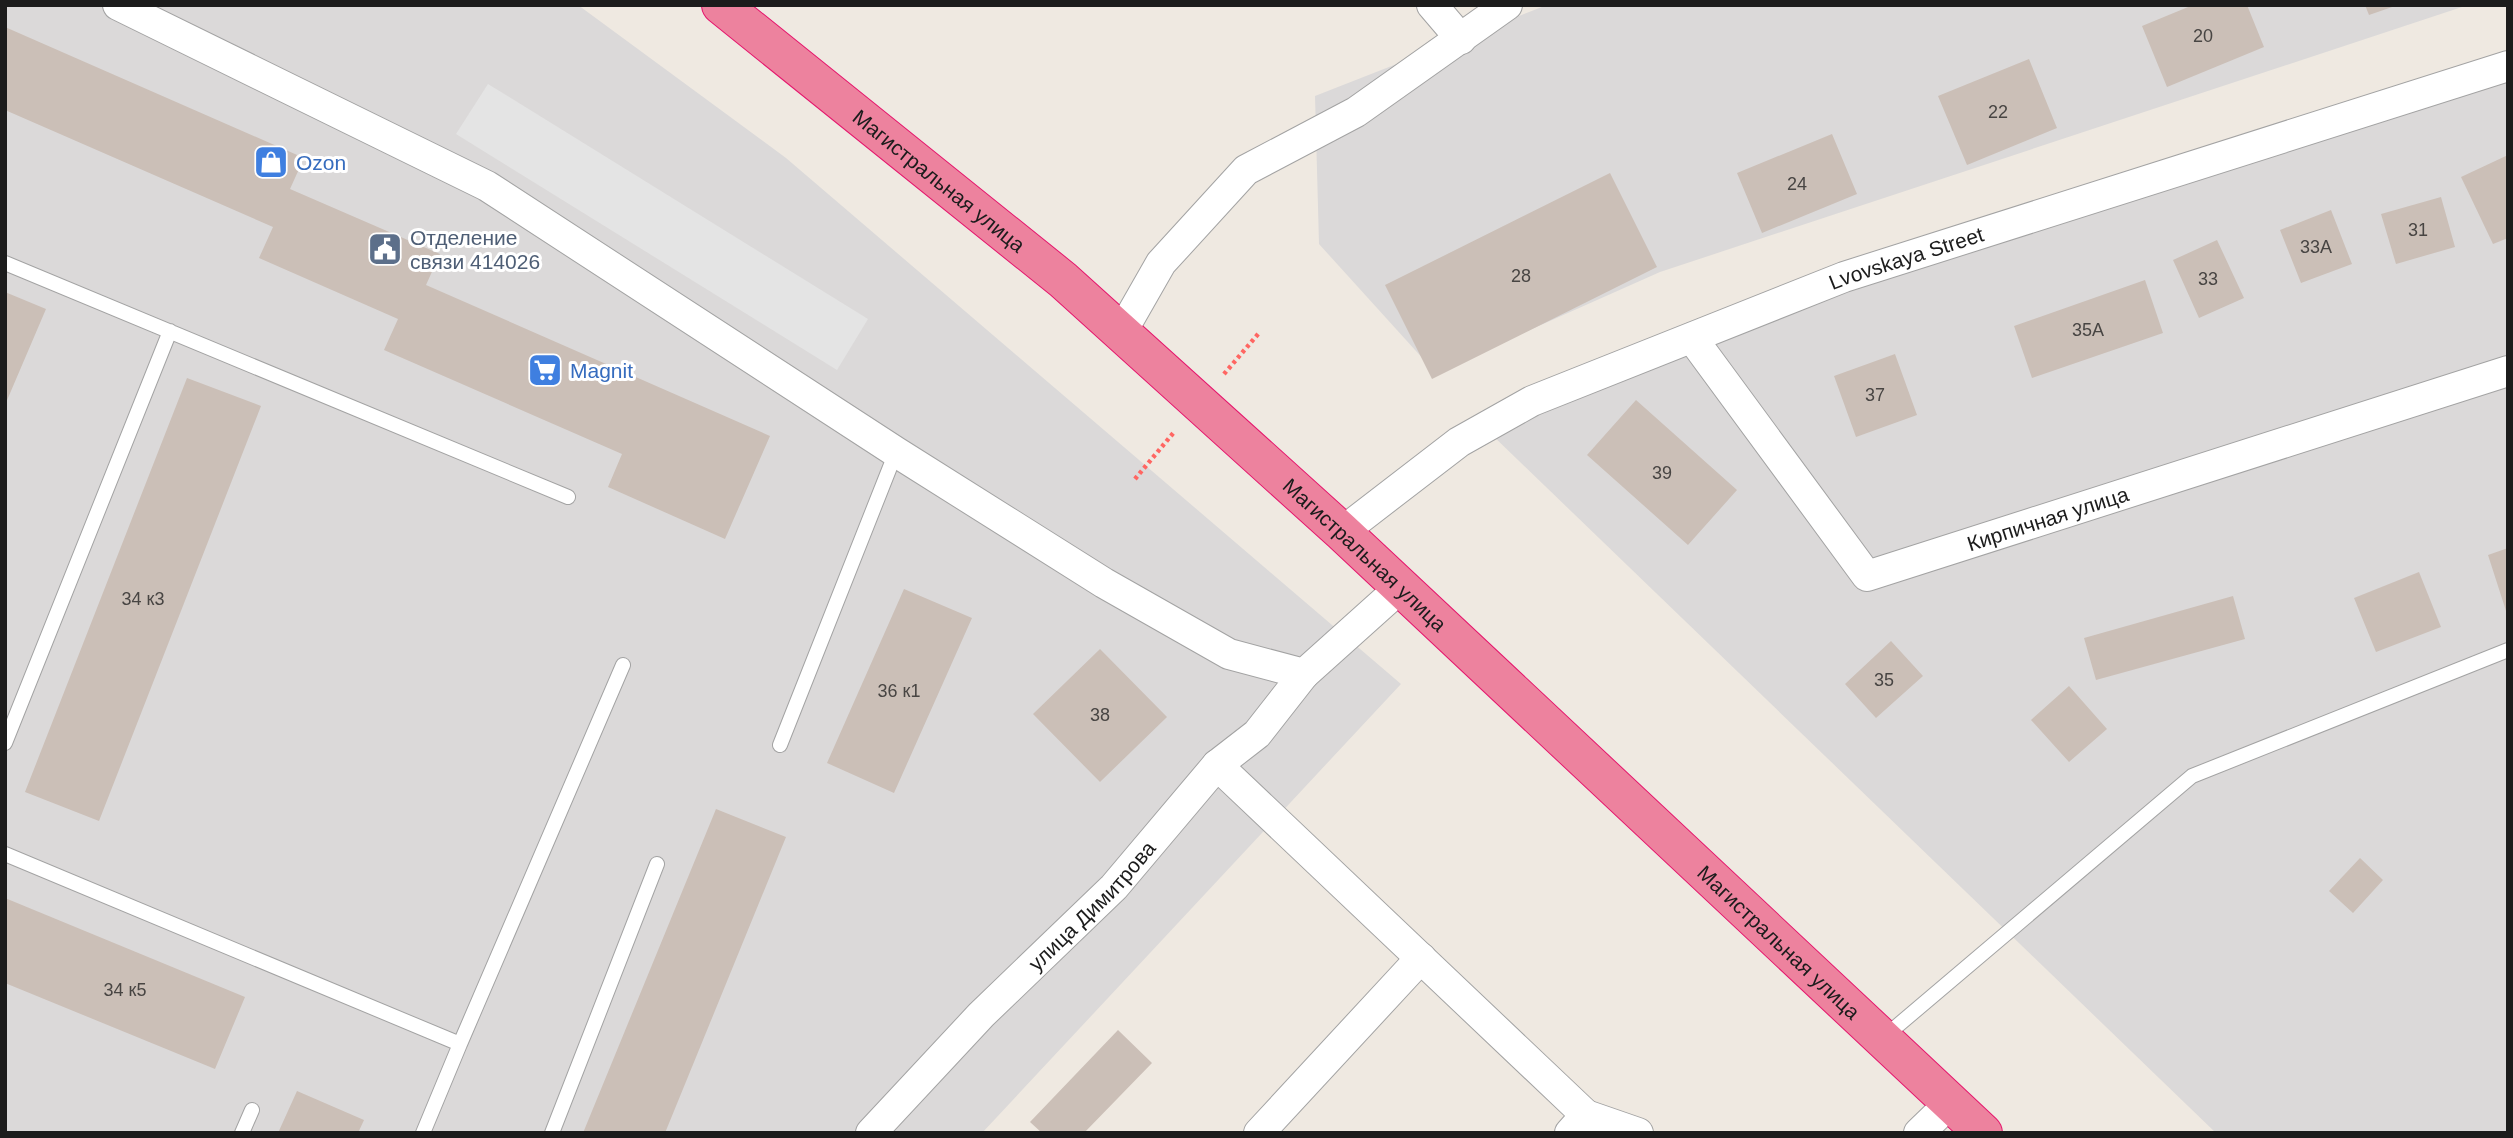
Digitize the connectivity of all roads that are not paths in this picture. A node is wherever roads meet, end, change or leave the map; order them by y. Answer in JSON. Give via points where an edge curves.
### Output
{"nodes":[{"id":1,"x":118,"y":5,"type":"edge"},
{"id":2,"x":721,"y":5,"type":"edge"},
{"id":3,"x":1432,"y":5,"type":"edge"},
{"id":4,"x":1507,"y":5,"type":"edge"},
{"id":5,"x":1461,"y":38,"type":"junction"},
{"id":6,"x":2508,"y":66,"type":"edge"},
{"id":7,"x":5,"y":263,"type":"edge"},
{"id":8,"x":170,"y":331,"type":"junction"},
{"id":9,"x":1121,"y":332,"type":"junction"},
{"id":10,"x":1692,"y":338,"type":"junction"},
{"id":11,"x":2508,"y":371,"type":"edge"},
{"id":12,"x":896,"y":452,"type":"junction"},
{"id":13,"x":568,"y":497,"type":"dead end"},
{"id":14,"x":1342,"y":532,"type":"junction"},
{"id":15,"x":1401,"y":587,"type":"junction"},
{"id":16,"x":2508,"y":650,"type":"edge"},
{"id":17,"x":623,"y":665,"type":"dead end"},
{"id":18,"x":1304,"y":674,"type":"junction"},
{"id":19,"x":5,"y":743,"type":"edge"},
{"id":20,"x":780,"y":745,"type":"dead end"},
{"id":21,"x":1217,"y":765,"type":"junction"},
{"id":22,"x":5,"y":854,"type":"edge"},
{"id":23,"x":657,"y":864,"type":"dead end"},
{"id":24,"x":1421,"y":958,"type":"junction"},
{"id":25,"x":1882,"y":1039,"type":"junction"},
{"id":26,"x":460,"y":1044,"type":"junction"},
{"id":27,"x":1950,"y":1103,"type":"junction"},
{"id":28,"x":252,"y":1110,"type":"dead end"},
{"id":29,"x":1578,"y":1124,"type":"edge"},
{"id":30,"x":242,"y":1133,"type":"edge"},
{"id":31,"x":423,"y":1133,"type":"edge"},
{"id":32,"x":552,"y":1133,"type":"edge"},
{"id":33,"x":872,"y":1133,"type":"edge"},
{"id":34,"x":1259,"y":1133,"type":"edge"},
{"id":35,"x":1638,"y":1133,"type":"edge"},
{"id":36,"x":1919,"y":1133,"type":"edge"},
{"id":37,"x":1983,"y":1133,"type":"edge"}],
"edges":[{"from":1,"to":12,"type":"street","via":[[487,186]]},
{"from":2,"to":9,"type":"highway","name":"Магистральная улица","via":[[1063,280]]},
{"from":3,"to":5,"type":"street"},
{"from":4,"to":5,"type":"street"},
{"from":5,"to":9,"type":"street","via":[[1356,112],[1246,170],[1161,263]]},
{"from":6,"to":10,"type":"street","name":"Lvovskaya Street","via":[[1844,277]]},
{"from":7,"to":8,"type":"lane"},
{"from":8,"to":13,"type":"lane"},
{"from":8,"to":19,"type":"lane"},
{"from":9,"to":14,"type":"highway","name":"Магистральная улица"},
{"from":10,"to":11,"type":"street","name":"Кирпичная улица","via":[[1867,576]]},
{"from":10,"to":14,"type":"street","name":"Lvovskaya Street","via":[[1532,401],[1459,442]]},
{"from":12,"to":18,"type":"street","via":[[1104,583],[1229,654]]},
{"from":12,"to":20,"type":"lane"},
{"from":14,"to":15,"type":"highway","name":"Магистральная улица"},
{"from":15,"to":18,"type":"street","name":"улица Димитрова"},
{"from":15,"to":25,"type":"highway","name":"Магистральная улица"},
{"from":16,"to":25,"type":"lane","via":[[2192,776]]},
{"from":17,"to":26,"type":"lane"},
{"from":18,"to":21,"type":"street","name":"улица Димитрова","via":[[1257,734]]},
{"from":21,"to":24,"type":"street"},
{"from":21,"to":33,"type":"street","name":"улица Димитрова","via":[[1114,887],[981,1015]]},
{"from":22,"to":26,"type":"lane"},
{"from":23,"to":32,"type":"lane"},
{"from":24,"to":29,"type":"street"},
{"from":24,"to":34,"type":"street"},
{"from":25,"to":27,"type":"highway","name":"Магистральная улица"},
{"from":26,"to":31,"type":"lane"},
{"from":27,"to":36,"type":"street"},
{"from":27,"to":37,"type":"highway","name":"Магистральная улица"},
{"from":28,"to":30,"type":"lane"},
{"from":29,"to":35,"type":"street"}]}
